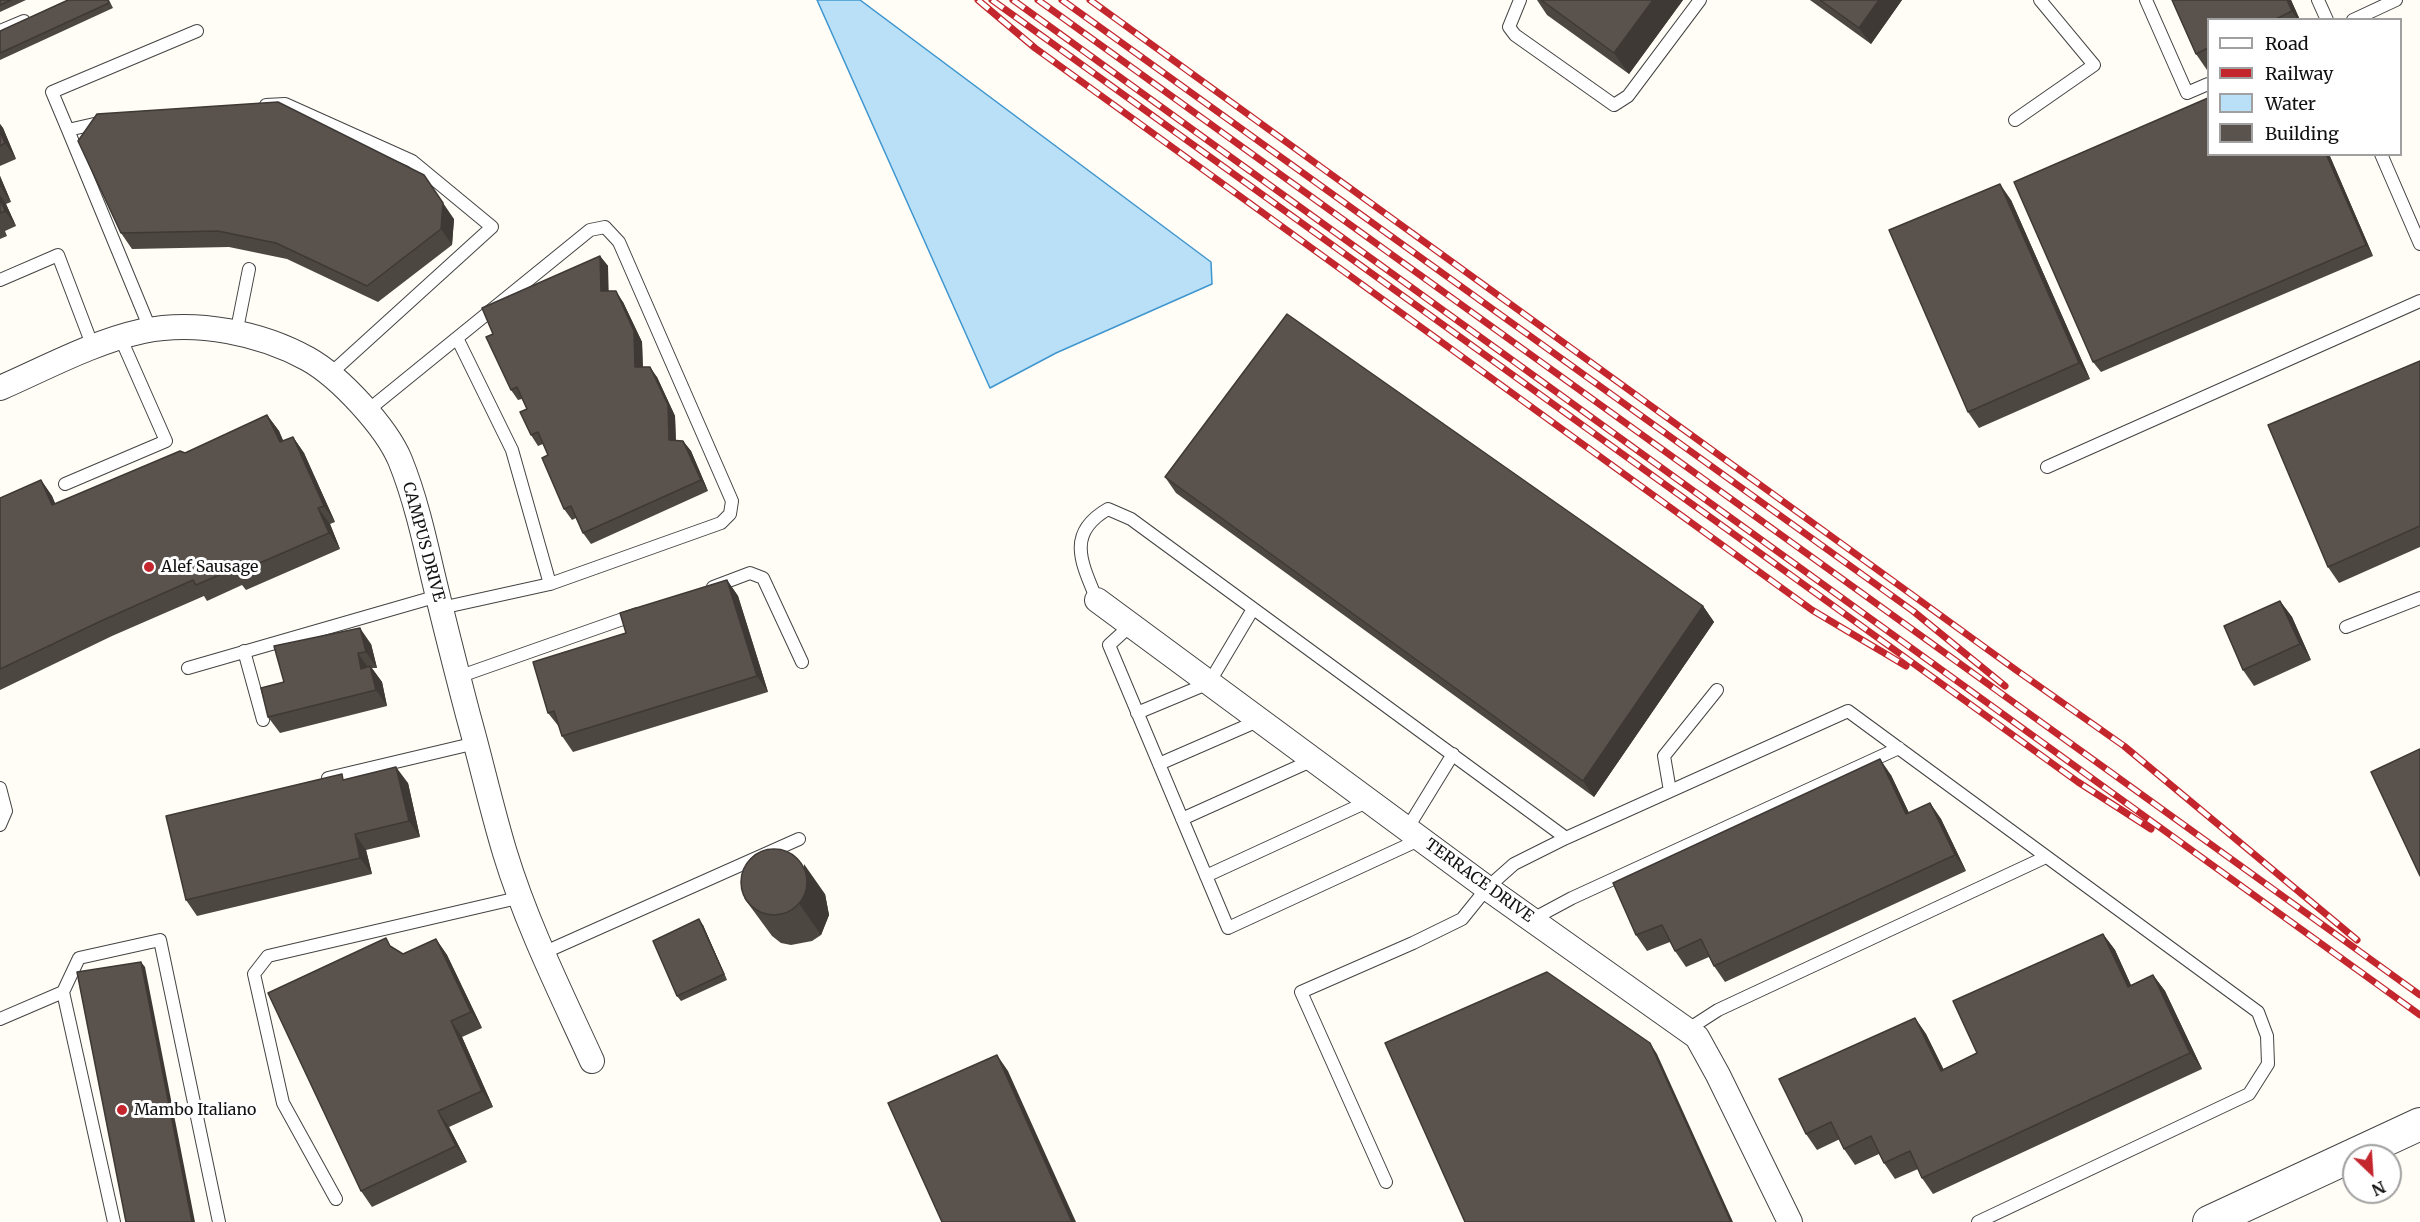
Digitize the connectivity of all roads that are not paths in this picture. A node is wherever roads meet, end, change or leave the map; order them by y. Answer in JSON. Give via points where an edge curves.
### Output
{"nodes":[{"id":1,"x":1520,"y":0,"type":"edge"},
{"id":2,"x":1700,"y":0,"type":"edge"},
{"id":3,"x":2040,"y":0,"type":"edge"},
{"id":4,"x":2146,"y":0,"type":"edge"},
{"id":5,"x":2318,"y":0,"type":"edge"},
{"id":6,"x":2396,"y":0,"type":"edge"},
{"id":7,"x":32,"y":17,"type":"edge"},
{"id":8,"x":2326,"y":18,"type":"edge"},
{"id":9,"x":2357,"y":18,"type":"edge"},
{"id":10,"x":0,"y":31,"type":"edge"},
{"id":11,"x":197,"y":31,"type":"dead end"},
{"id":12,"x":2207,"y":84,"type":"edge"},
{"id":13,"x":249,"y":106,"type":"edge"},
{"id":14,"x":2015,"y":120,"type":"dead end"},
{"id":15,"x":111,"y":121,"type":"edge"},
{"id":16,"x":68,"y":130,"type":"junction"},
{"id":17,"x":2382,"y":156,"type":"edge"},
{"id":18,"x":2420,"y":243,"type":"edge"},
{"id":19,"x":249,"y":269,"type":"dead end"},
{"id":20,"x":0,"y":280,"type":"edge"},
{"id":21,"x":2420,"y":300,"type":"edge"},
{"id":22,"x":151,"y":331,"type":"junction"},
{"id":23,"x":236,"y":334,"type":"junction"},
{"id":24,"x":457,"y":338,"type":"junction"},
{"id":25,"x":121,"y":339,"type":"junction"},
{"id":26,"x":93,"y":347,"type":"junction"},
{"id":27,"x":329,"y":375,"type":"junction"},
{"id":28,"x":0,"y":388,"type":"edge"},
{"id":29,"x":367,"y":411,"type":"junction"},
{"id":30,"x":2047,"y":467,"type":"dead end"},
{"id":31,"x":65,"y":484,"type":"dead end"},
{"id":32,"x":550,"y":584,"type":"junction"},
{"id":33,"x":705,"y":589,"type":"edge"},
{"id":34,"x":2420,"y":598,"type":"edge"},
{"id":35,"x":1097,"y":600,"type":"joint"},
{"id":36,"x":440,"y":602,"type":"junction"},
{"id":37,"x":649,"y":609,"type":"edge"},
{"id":38,"x":1253,"y":609,"type":"junction"},
{"id":39,"x":1131,"y":625,"type":"junction"},
{"id":40,"x":2346,"y":627,"type":"dead end"},
{"id":41,"x":244,"y":651,"type":"junction"},
{"id":42,"x":802,"y":662,"type":"dead end"},
{"id":43,"x":188,"y":668,"type":"dead end"},
{"id":44,"x":458,"y":677,"type":"junction"},
{"id":45,"x":1209,"y":682,"type":"junction"},
{"id":46,"x":1717,"y":690,"type":"dead end"},
{"id":47,"x":1137,"y":713,"type":"junction"},
{"id":48,"x":263,"y":720,"type":"edge"},
{"id":49,"x":1260,"y":720,"type":"junction"},
{"id":50,"x":476,"y":743,"type":"junction"},
{"id":51,"x":1899,"y":748,"type":"junction"},
{"id":52,"x":1453,"y":754,"type":"junction"},
{"id":53,"x":1313,"y":760,"type":"junction"},
{"id":54,"x":1159,"y":764,"type":"junction"},
{"id":55,"x":313,"y":782,"type":"edge"},
{"id":56,"x":0,"y":788,"type":"edge"},
{"id":57,"x":1670,"y":791,"type":"junction"},
{"id":58,"x":1369,"y":801,"type":"junction"},
{"id":59,"x":1182,"y":819,"type":"junction"},
{"id":60,"x":0,"y":825,"type":"edge"},
{"id":61,"x":1414,"y":834,"type":"junction"},
{"id":62,"x":1566,"y":838,"type":"junction"},
{"id":63,"x":799,"y":839,"type":"dead end"},
{"id":64,"x":2046,"y":857,"type":"junction"},
{"id":65,"x":1206,"y":876,"type":"junction"},
{"id":66,"x":1487,"y":888,"type":"junction"},
{"id":67,"x":522,"y":897,"type":"junction"},
{"id":68,"x":1532,"y":920,"type":"junction"},
{"id":69,"x":543,"y":954,"type":"junction"},
{"id":70,"x":63,"y":992,"type":"junction"},
{"id":71,"x":0,"y":1018,"type":"edge"},
{"id":72,"x":1687,"y":1030,"type":"junction"},
{"id":73,"x":592,"y":1061,"type":"dead end"},
{"id":74,"x":2420,"y":1124,"type":"edge"},
{"id":75,"x":1386,"y":1182,"type":"dead end"},
{"id":76,"x":336,"y":1199,"type":"dead end"},
{"id":77,"x":2221,"y":1220,"type":"edge"},
{"id":78,"x":114,"y":1222,"type":"edge"},
{"id":79,"x":219,"y":1222,"type":"edge"},
{"id":80,"x":1790,"y":1222,"type":"edge"},
{"id":81,"x":1978,"y":1222,"type":"edge"}],
"edges":[{"from":1,"to":2,"type":"lane","via":[[1509,27],[1515,35],[1614,105],[1628,96]]},
{"from":3,"to":14,"type":"lane","via":[[2094,64]]},
{"from":4,"to":12,"type":"lane","via":[[2187,93]]},
{"from":5,"to":8,"type":"lane"},
{"from":6,"to":9,"type":"lane"},
{"from":7,"to":10,"type":"lane"},
{"from":11,"to":16,"type":"lane","via":[[52,92]]},
{"from":13,"to":27,"type":"lane","via":[[285,104],[412,161],[492,226]]},
{"from":15,"to":16,"type":"lane"},
{"from":16,"to":22,"type":"lane"},
{"from":17,"to":18,"type":"lane"},
{"from":19,"to":23,"type":"lane"},
{"from":20,"to":26,"type":"lane","via":[[58,255]]},
{"from":21,"to":30,"type":"lane"},
{"from":22,"to":23,"type":"street","name":"CAMPUS DRIVE","via":[[207,329]]},
{"from":22,"to":25,"type":"street","name":"CAMPUS DRIVE"},
{"from":23,"to":27,"type":"street","name":"CAMPUS DRIVE","via":[[278,345]]},
{"from":24,"to":29,"type":"lane"},
{"from":24,"to":32,"type":"lane","via":[[512,450]]},
{"from":24,"to":32,"type":"lane","via":[[590,230],[605,227],[619,242],[732,501],[730,514],[722,523]]},
{"from":25,"to":26,"type":"street","name":"CAMPUS DRIVE"},
{"from":25,"to":31,"type":"lane","via":[[166,441]]},
{"from":26,"to":28,"type":"street","name":"CAMPUS DRIVE"},
{"from":27,"to":29,"type":"street","name":"CAMPUS DRIVE"},
{"from":29,"to":36,"type":"street","name":"CAMPUS DRIVE","via":[[389,438],[399,459],[417,508]]},
{"from":32,"to":36,"type":"lane"},
{"from":33,"to":42,"type":"lane","via":[[750,573],[763,578]]},
{"from":34,"to":40,"type":"lane"},
{"from":35,"to":38,"type":"lane","via":[[1087,576],[1081,533],[1093,517],[1108,508],[1131,519]]},
{"from":35,"to":39,"type":"street","name":"TERRACE DRIVE"},
{"from":36,"to":41,"type":"lane"},
{"from":36,"to":44,"type":"street","name":"CAMPUS DRIVE"},
{"from":37,"to":44,"type":"lane"},
{"from":38,"to":45,"type":"lane"},
{"from":38,"to":52,"type":"lane"},
{"from":39,"to":45,"type":"street","name":"TERRACE DRIVE"},
{"from":39,"to":47,"type":"lane","via":[[1109,645]]},
{"from":41,"to":43,"type":"lane"},
{"from":41,"to":48,"type":"lane"},
{"from":44,"to":50,"type":"street","name":"CAMPUS DRIVE"},
{"from":45,"to":47,"type":"lane"},
{"from":45,"to":49,"type":"street","name":"TERRACE DRIVE"},
{"from":46,"to":57,"type":"lane","via":[[1664,756]]},
{"from":47,"to":54,"type":"lane"},
{"from":49,"to":53,"type":"street","name":"TERRACE DRIVE"},
{"from":49,"to":54,"type":"lane"},
{"from":50,"to":55,"type":"lane"},
{"from":50,"to":67,"type":"street","name":"CAMPUS DRIVE","via":[[505,854]]},
{"from":51,"to":57,"type":"lane","via":[[1848,711]]},
{"from":51,"to":64,"type":"lane"},
{"from":51,"to":68,"type":"lane"},
{"from":52,"to":61,"type":"lane"},
{"from":52,"to":62,"type":"lane"},
{"from":53,"to":58,"type":"street","name":"TERRACE DRIVE"},
{"from":53,"to":59,"type":"lane"},
{"from":54,"to":59,"type":"lane"},
{"from":56,"to":60,"type":"lane","via":[[6,811]]},
{"from":57,"to":62,"type":"lane"},
{"from":58,"to":61,"type":"street","name":"TERRACE DRIVE"},
{"from":58,"to":65,"type":"lane"},
{"from":59,"to":65,"type":"lane"},
{"from":61,"to":65,"type":"lane","via":[[1228,928]]},
{"from":61,"to":66,"type":"street","name":"TERRACE DRIVE"},
{"from":62,"to":66,"type":"lane","via":[[1514,864]]},
{"from":63,"to":69,"type":"lane"},
{"from":64,"to":72,"type":"lane","via":[[1718,1010]]},
{"from":64,"to":81,"type":"lane","via":[[2258,1012],[2267,1035],[2268,1064],[2248,1094]]},
{"from":66,"to":68,"type":"street","name":"TERRACE DRIVE"},
{"from":66,"to":75,"type":"lane","via":[[1462,919],[1301,992]]},
{"from":67,"to":69,"type":"street","name":"CAMPUS DRIVE"},
{"from":67,"to":76,"type":"lane","via":[[268,956],[254,974],[283,1103]]},
{"from":68,"to":72,"type":"street","name":"TERRACE DRIVE"},
{"from":69,"to":73,"type":"street","name":"CAMPUS DRIVE"},
{"from":70,"to":71,"type":"lane"},
{"from":70,"to":78,"type":"lane"},
{"from":70,"to":79,"type":"lane","via":[[79,958],[160,940]]},
{"from":72,"to":80,"type":"street","name":"TERRACE DRIVE","via":[[1697,1037],[1718,1075]]},
{"from":74,"to":77,"type":"street"}]}
